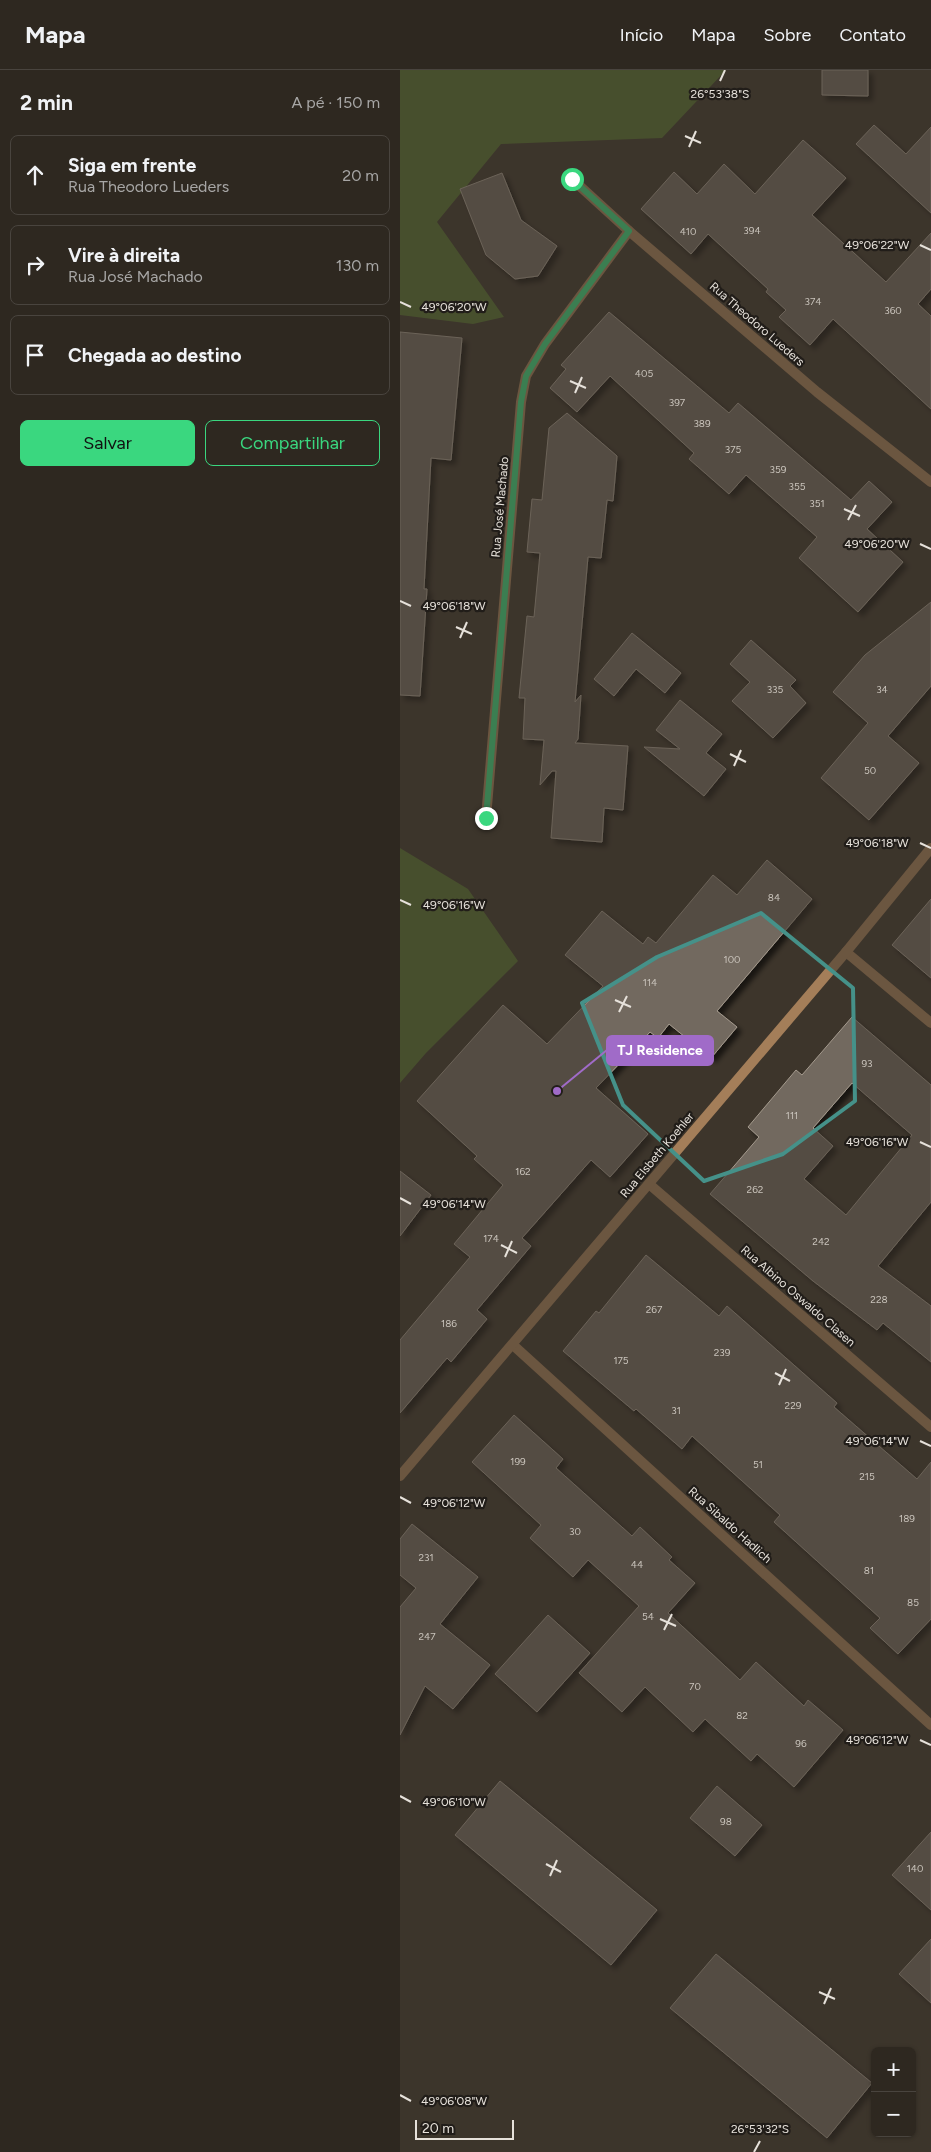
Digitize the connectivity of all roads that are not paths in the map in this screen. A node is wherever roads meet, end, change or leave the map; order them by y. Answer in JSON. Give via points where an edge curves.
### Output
{"nodes":[{"id":1,"x":572,"y":179,"type":"dead end"},
{"id":2,"x":629,"y":231,"type":"junction"},
{"id":3,"x":931,"y":482,"type":"edge"},
{"id":4,"x":486,"y":818,"type":"dead end"},
{"id":5,"x":931,"y":848,"type":"edge"},
{"id":6,"x":846,"y":952,"type":"junction"},
{"id":7,"x":931,"y":1023,"type":"edge"},
{"id":8,"x":649,"y":1184,"type":"junction"},
{"id":9,"x":513,"y":1345,"type":"junction"},
{"id":10,"x":931,"y":1427,"type":"edge"},
{"id":11,"x":400,"y":1476,"type":"edge"},
{"id":12,"x":931,"y":1725,"type":"edge"}],
"edges":[{"from":1,"to":2,"type":"street","name":"Rua Theodoro Lueders"},
{"from":2,"to":3,"type":"street","name":"Rua Theodoro Lueders","via":[[816,392]]},
{"from":2,"to":4,"type":"street","name":"Rua José Machado","via":[[545,344],[526,376],[521,402]]},
{"from":5,"to":6,"type":"street","name":"Rua Elsbeth Koehler"},
{"from":6,"to":7,"type":"street"},
{"from":6,"to":8,"type":"street","name":"Rua Elsbeth Koehler"},
{"from":8,"to":9,"type":"street","name":"Rua Elsbeth Koehler"},
{"from":8,"to":10,"type":"street","name":"Rua Albino Oswaldo Clasen"},
{"from":9,"to":11,"type":"street","name":"Rua Elsbeth Koehler"},
{"from":9,"to":12,"type":"street","name":"Rua Sibaldo Hadlich"}]}
